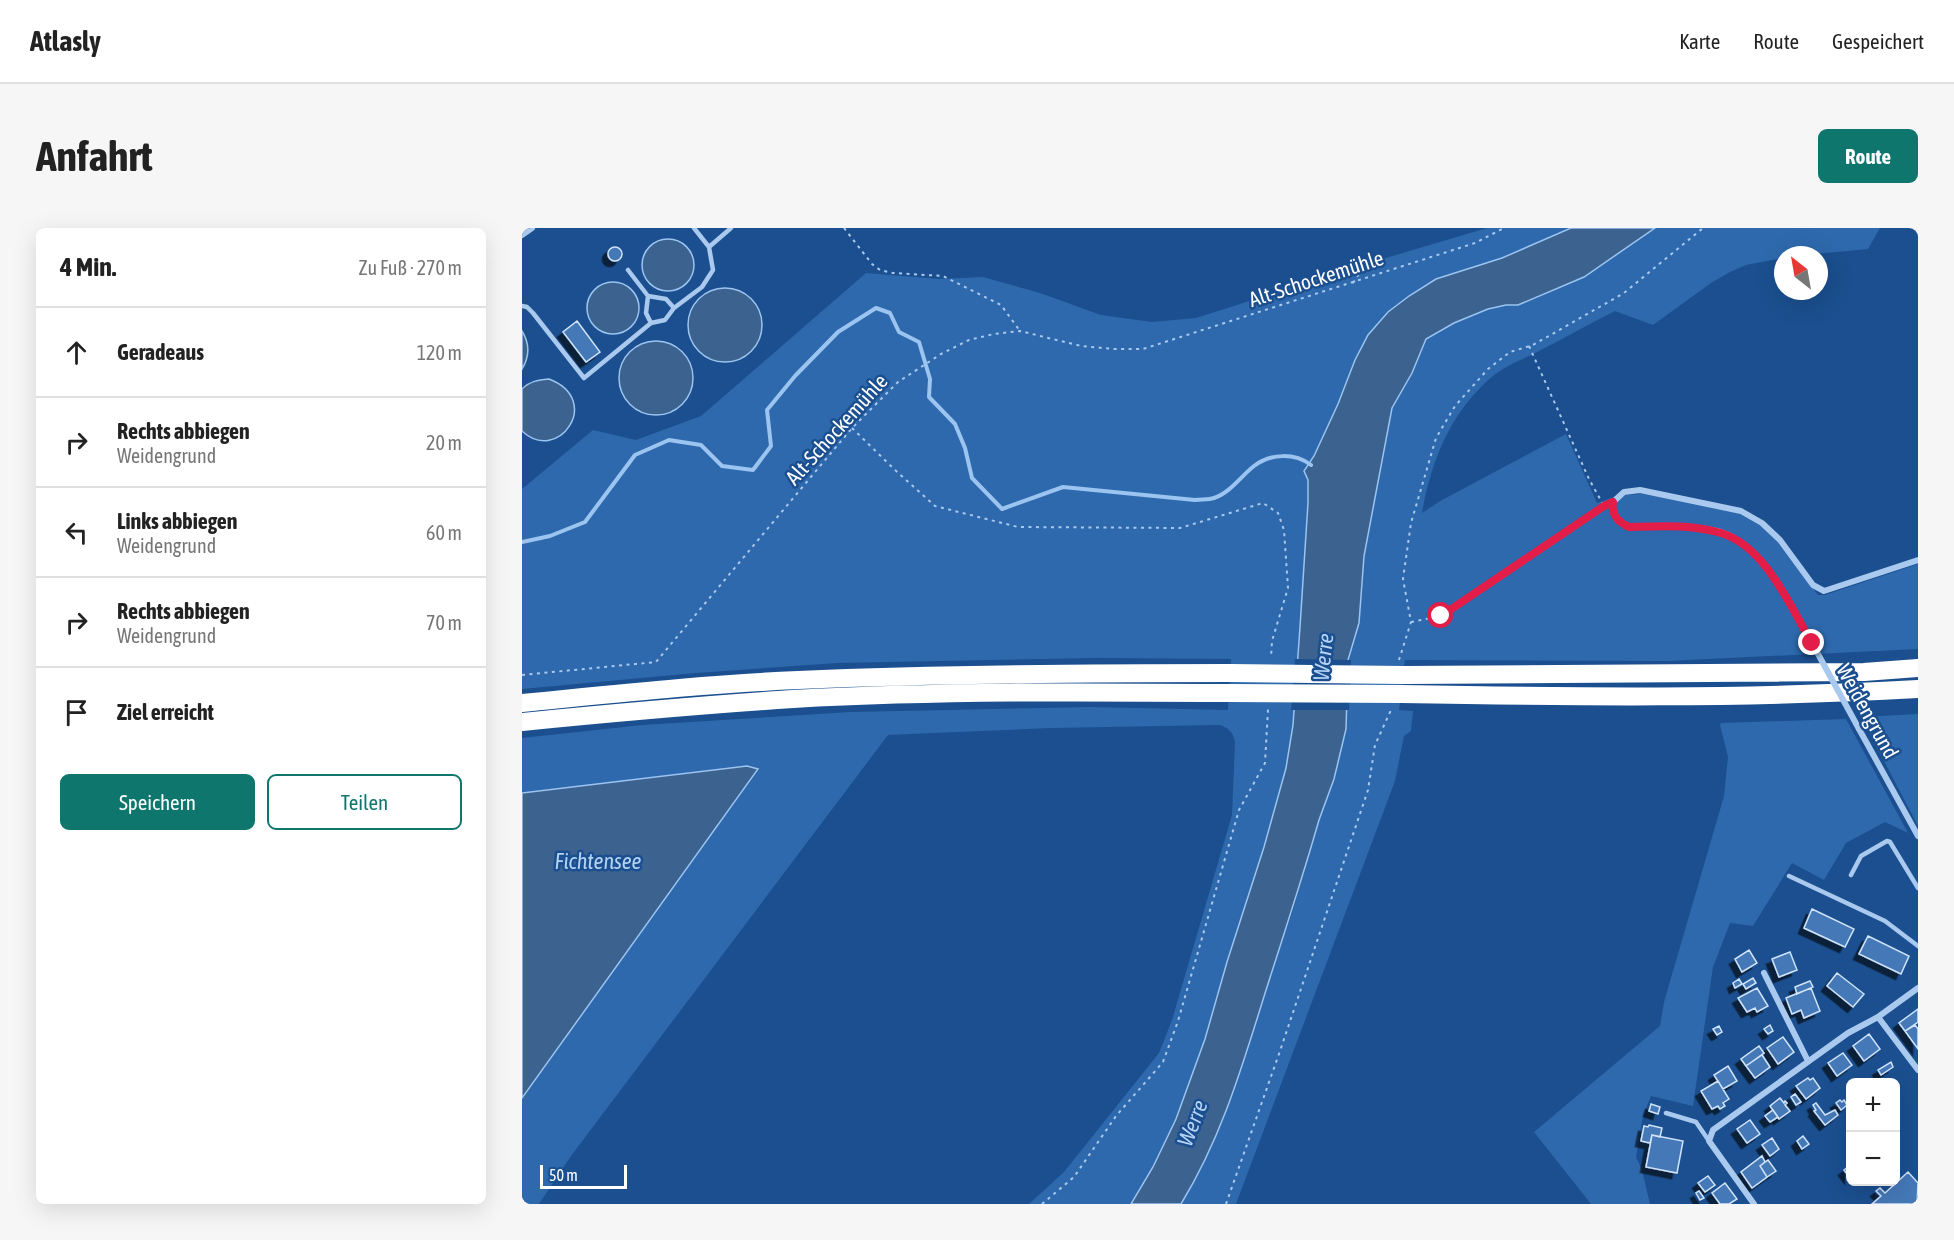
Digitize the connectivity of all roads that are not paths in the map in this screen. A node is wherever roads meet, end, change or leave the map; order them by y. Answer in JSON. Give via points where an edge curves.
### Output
{"nodes":[{"id":1,"x":532,"y":228,"type":"edge"},
{"id":2,"x":694,"y":228,"type":"edge"},
{"id":3,"x":731,"y":228,"type":"edge"},
{"id":4,"x":522,"y":235,"type":"edge"},
{"id":5,"x":709,"y":247,"type":"junction"},
{"id":6,"x":628,"y":270,"type":"dead end"},
{"id":7,"x":648,"y":296,"type":"junction"},
{"id":8,"x":522,"y":306,"type":"edge"},
{"id":9,"x":674,"y":308,"type":"junction"},
{"id":10,"x":651,"y":323,"type":"junction"},
{"id":11,"x":1918,"y":560,"type":"edge"},
{"id":12,"x":1918,"y":668,"type":"edge"},
{"id":13,"x":1918,"y":689,"type":"edge"},
{"id":14,"x":522,"y":703,"type":"edge"},
{"id":15,"x":522,"y":722,"type":"edge"},
{"id":16,"x":1918,"y":836,"type":"edge"},
{"id":17,"x":1851,"y":875,"type":"dead end"},
{"id":18,"x":1789,"y":876,"type":"dead end"},
{"id":19,"x":1918,"y":888,"type":"edge"},
{"id":20,"x":1918,"y":946,"type":"edge"},
{"id":21,"x":1764,"y":973,"type":"dead end"},
{"id":22,"x":1918,"y":988,"type":"edge"},
{"id":23,"x":1878,"y":1017,"type":"junction"},
{"id":24,"x":1808,"y":1061,"type":"junction"},
{"id":25,"x":1918,"y":1070,"type":"edge"},
{"id":26,"x":1666,"y":1113,"type":"dead end"},
{"id":27,"x":1709,"y":1141,"type":"junction"},
{"id":28,"x":1754,"y":1204,"type":"edge"}],
"edges":[{"from":1,"to":4,"type":"street"},
{"from":2,"to":5,"type":"lane"},
{"from":3,"to":5,"type":"lane"},
{"from":5,"to":9,"type":"lane","via":[[714,270],[702,287]]},
{"from":6,"to":7,"type":"lane"},
{"from":7,"to":9,"type":"lane","via":[[666,299]]},
{"from":7,"to":10,"type":"lane","via":[[646,312]]},
{"from":8,"to":10,"type":"lane","via":[[533,313],[584,378]]},
{"from":9,"to":10,"type":"lane","via":[[665,320]]},
{"from":11,"to":16,"type":"street","name":"Weidengrund","bridge":true,"via":[[1824,591],[1813,585],[1780,540],[1741,511],[1640,490],[1624,492],[1613,502],[1613,514],[1629,527],[1688,527],[1720,532],[1740,541],[1756,555],[1812,643]]},
{"from":12,"to":14,"type":"highway","bridge":true,"via":[[1864,672],[1403,675],[1055,673],[796,680]]},
{"from":13,"to":15,"type":"highway","bridge":true,"via":[[1826,695],[1702,696],[1067,692],[795,699]]},
{"from":17,"to":19,"type":"lane","via":[[1861,856],[1887,841]]},
{"from":18,"to":20,"type":"lane","via":[[1885,921]]},
{"from":21,"to":24,"type":"street"},
{"from":22,"to":23,"type":"street"},
{"from":23,"to":24,"type":"street"},
{"from":23,"to":25,"type":"street"},
{"from":24,"to":27,"type":"street","via":[[1713,1130]]},
{"from":26,"to":27,"type":"lane","via":[[1696,1122]]},
{"from":27,"to":28,"type":"street"}]}
